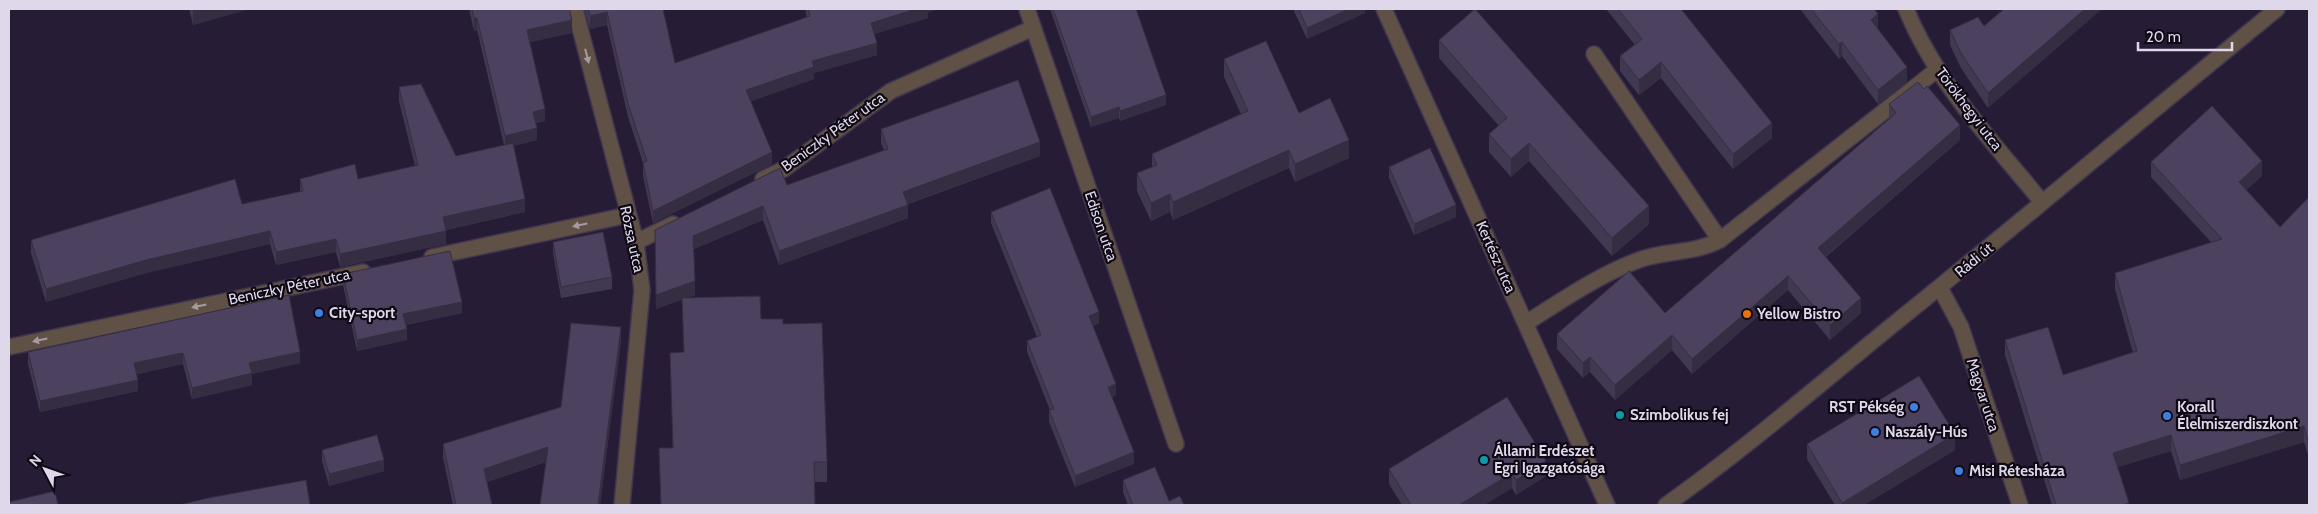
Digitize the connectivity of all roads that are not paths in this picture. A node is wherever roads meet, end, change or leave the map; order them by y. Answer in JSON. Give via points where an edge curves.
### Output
{"nodes":[{"id":1,"x":575,"y":9,"type":"edge"},
{"id":2,"x":1027,"y":9,"type":"edge"},
{"id":3,"x":1384,"y":9,"type":"edge"},
{"id":4,"x":1906,"y":9,"type":"edge"},
{"id":5,"x":2277,"y":9,"type":"edge"},
{"id":6,"x":1033,"y":28,"type":"junction"},
{"id":7,"x":1594,"y":54,"type":"dead end"},
{"id":8,"x":1938,"y":69,"type":"junction"},
{"id":9,"x":750,"y":186,"type":"edge"},
{"id":10,"x":2042,"y":202,"type":"junction"},
{"id":11,"x":628,"y":215,"type":"junction"},
{"id":12,"x":688,"y":216,"type":"edge"},
{"id":13,"x":1720,"y":240,"type":"junction"},
{"id":14,"x":636,"y":242,"type":"junction"},
{"id":15,"x":415,"y":260,"type":"edge"},
{"id":16,"x":376,"y":269,"type":"edge"},
{"id":17,"x":1940,"y":288,"type":"junction"},
{"id":18,"x":1526,"y":323,"type":"junction"},
{"id":19,"x":9,"y":346,"type":"edge"},
{"id":20,"x":1176,"y":444,"type":"dead end"},
{"id":21,"x":622,"y":505,"type":"edge"},
{"id":22,"x":1607,"y":505,"type":"edge"},
{"id":23,"x":1666,"y":505,"type":"edge"},
{"id":24,"x":2020,"y":505,"type":"edge"}],
"edges":[{"from":1,"to":11,"type":"street","name":"Rózsa utca","one_way":true},
{"from":2,"to":6,"type":"street","name":"Edison utca"},
{"from":3,"to":18,"type":"street","name":"Kertész utca"},
{"from":4,"to":8,"type":"street","name":"Törökhegyi utca"},
{"from":5,"to":10,"type":"street","name":"Rádi út"},
{"from":6,"to":9,"type":"street","name":"Beniczky Péter utca","via":[[891,91],[784,169]]},
{"from":6,"to":20,"type":"street","name":"Edison utca"},
{"from":7,"to":13,"type":"street"},
{"from":8,"to":10,"type":"street","name":"Törökhegyi utca","via":[[1952,92]]},
{"from":8,"to":13,"type":"street"},
{"from":10,"to":17,"type":"street","name":"Rádi út"},
{"from":11,"to":14,"type":"street","name":"Rózsa utca"},
{"from":11,"to":15,"type":"street","one_way":true},
{"from":12,"to":14,"type":"street"},
{"from":13,"to":18,"type":"street","via":[[1705,248],[1642,259],[1607,273]]},
{"from":14,"to":21,"type":"street","name":"Rózsa utca","via":[[642,290]]},
{"from":16,"to":19,"type":"street","name":"Beniczky Péter utca","one_way":true},
{"from":17,"to":23,"type":"street","name":"Rádi út","via":[[1745,446]]},
{"from":17,"to":24,"type":"street","name":"Magyar utca","via":[[1961,327]]},
{"from":18,"to":22,"type":"street","name":"Kertész utca"}]}
